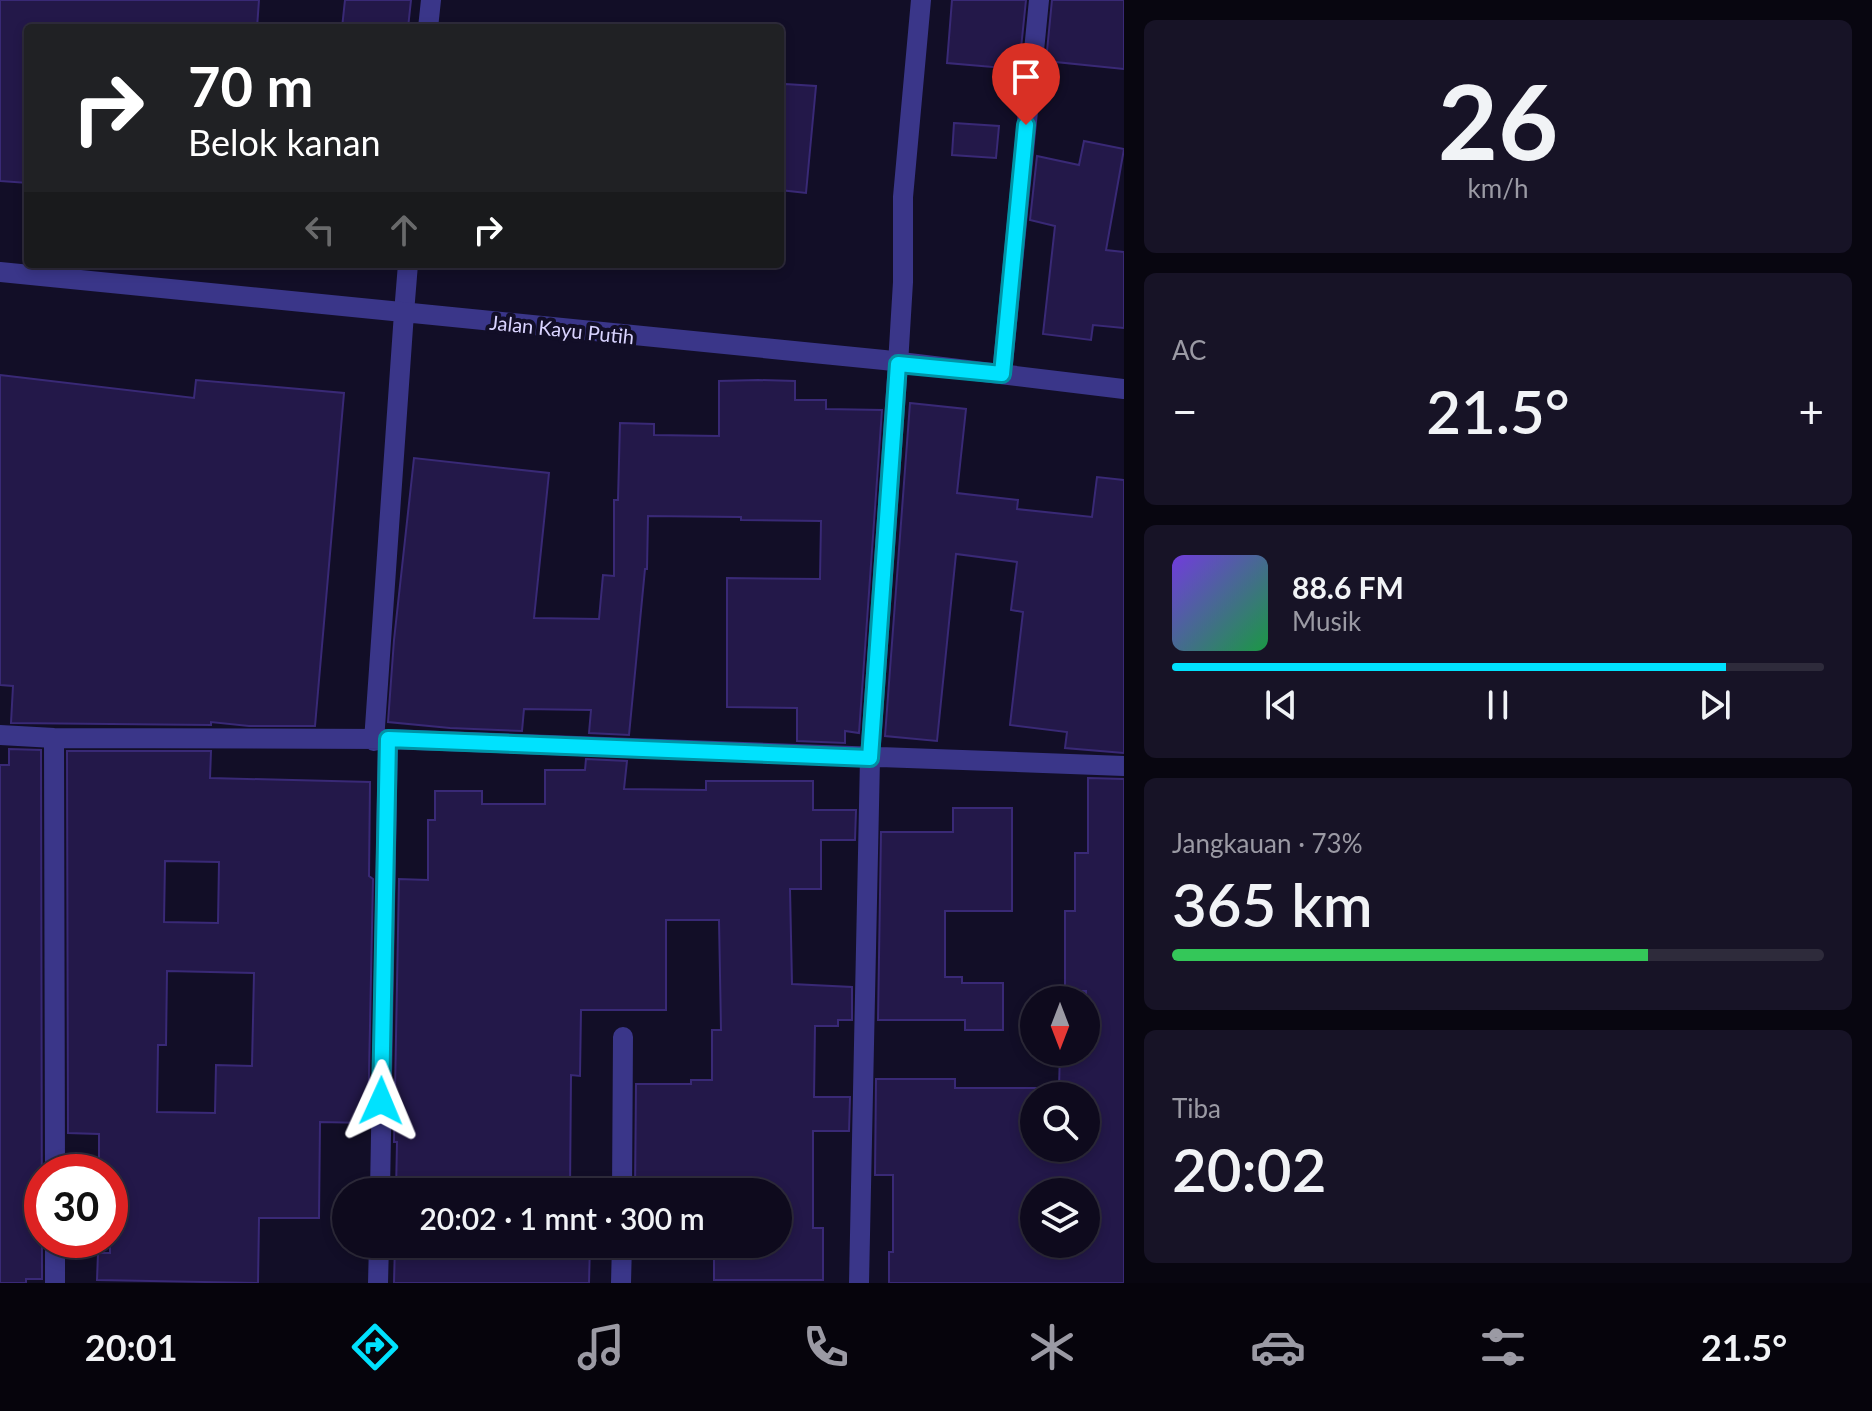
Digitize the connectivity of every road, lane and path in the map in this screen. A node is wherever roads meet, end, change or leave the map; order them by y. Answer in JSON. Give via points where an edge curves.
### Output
{"nodes":[{"id":1,"x":431,"y":0,"type":"edge"},
{"id":2,"x":921,"y":0,"type":"edge"},
{"id":3,"x":1039,"y":0,"type":"edge"},
{"id":4,"x":428,"y":24,"type":"edge"},
{"id":5,"x":408,"y":268,"type":"edge"},
{"id":6,"x":0,"y":272,"type":"edge"},
{"id":7,"x":404,"y":313,"type":"junction"},
{"id":8,"x":898,"y":364,"type":"junction"},
{"id":9,"x":1002,"y":374,"type":"junction"},
{"id":10,"x":1124,"y":389,"type":"edge"},
{"id":11,"x":0,"y":735,"type":"edge"},
{"id":12,"x":54,"y":738,"type":"junction"},
{"id":13,"x":381,"y":740,"type":"junction"},
{"id":14,"x":870,"y":758,"type":"junction"},
{"id":15,"x":1124,"y":766,"type":"edge"},
{"id":16,"x":623,"y":1037,"type":"dead end"},
{"id":17,"x":55,"y":1154,"type":"edge"},
{"id":18,"x":380,"y":1178,"type":"edge"},
{"id":19,"x":622,"y":1178,"type":"edge"},
{"id":20,"x":55,"y":1258,"type":"edge"},
{"id":21,"x":379,"y":1258,"type":"edge"},
{"id":22,"x":622,"y":1258,"type":"edge"},
{"id":23,"x":55,"y":1283,"type":"edge"},
{"id":24,"x":378,"y":1283,"type":"edge"},
{"id":25,"x":621,"y":1283,"type":"edge"},
{"id":26,"x":859,"y":1283,"type":"edge"}],
"edges":[{"from":1,"to":4,"type":"street"},
{"from":2,"to":8,"type":"street","via":[[903,197]]},
{"from":3,"to":9,"type":"street"},
{"from":5,"to":7,"type":"street"},
{"from":6,"to":7,"type":"street","name":"Jalan Kayu Putih"},
{"from":7,"to":8,"type":"street","name":"Jalan Kayu Putih"},
{"from":7,"to":13,"type":"street"},
{"from":8,"to":9,"type":"street","name":"Jalan Kayu Putih"},
{"from":8,"to":14,"type":"street"},
{"from":9,"to":10,"type":"street","name":"Jalan Kayu Putih"},
{"from":11,"to":12,"type":"street"},
{"from":12,"to":13,"type":"street"},
{"from":12,"to":17,"type":"street"},
{"from":13,"to":14,"type":"street"},
{"from":13,"to":18,"type":"street"},
{"from":14,"to":15,"type":"street"},
{"from":14,"to":26,"type":"street"},
{"from":16,"to":19,"type":"street"},
{"from":20,"to":23,"type":"street"},
{"from":21,"to":24,"type":"street"},
{"from":22,"to":25,"type":"street"}]}
